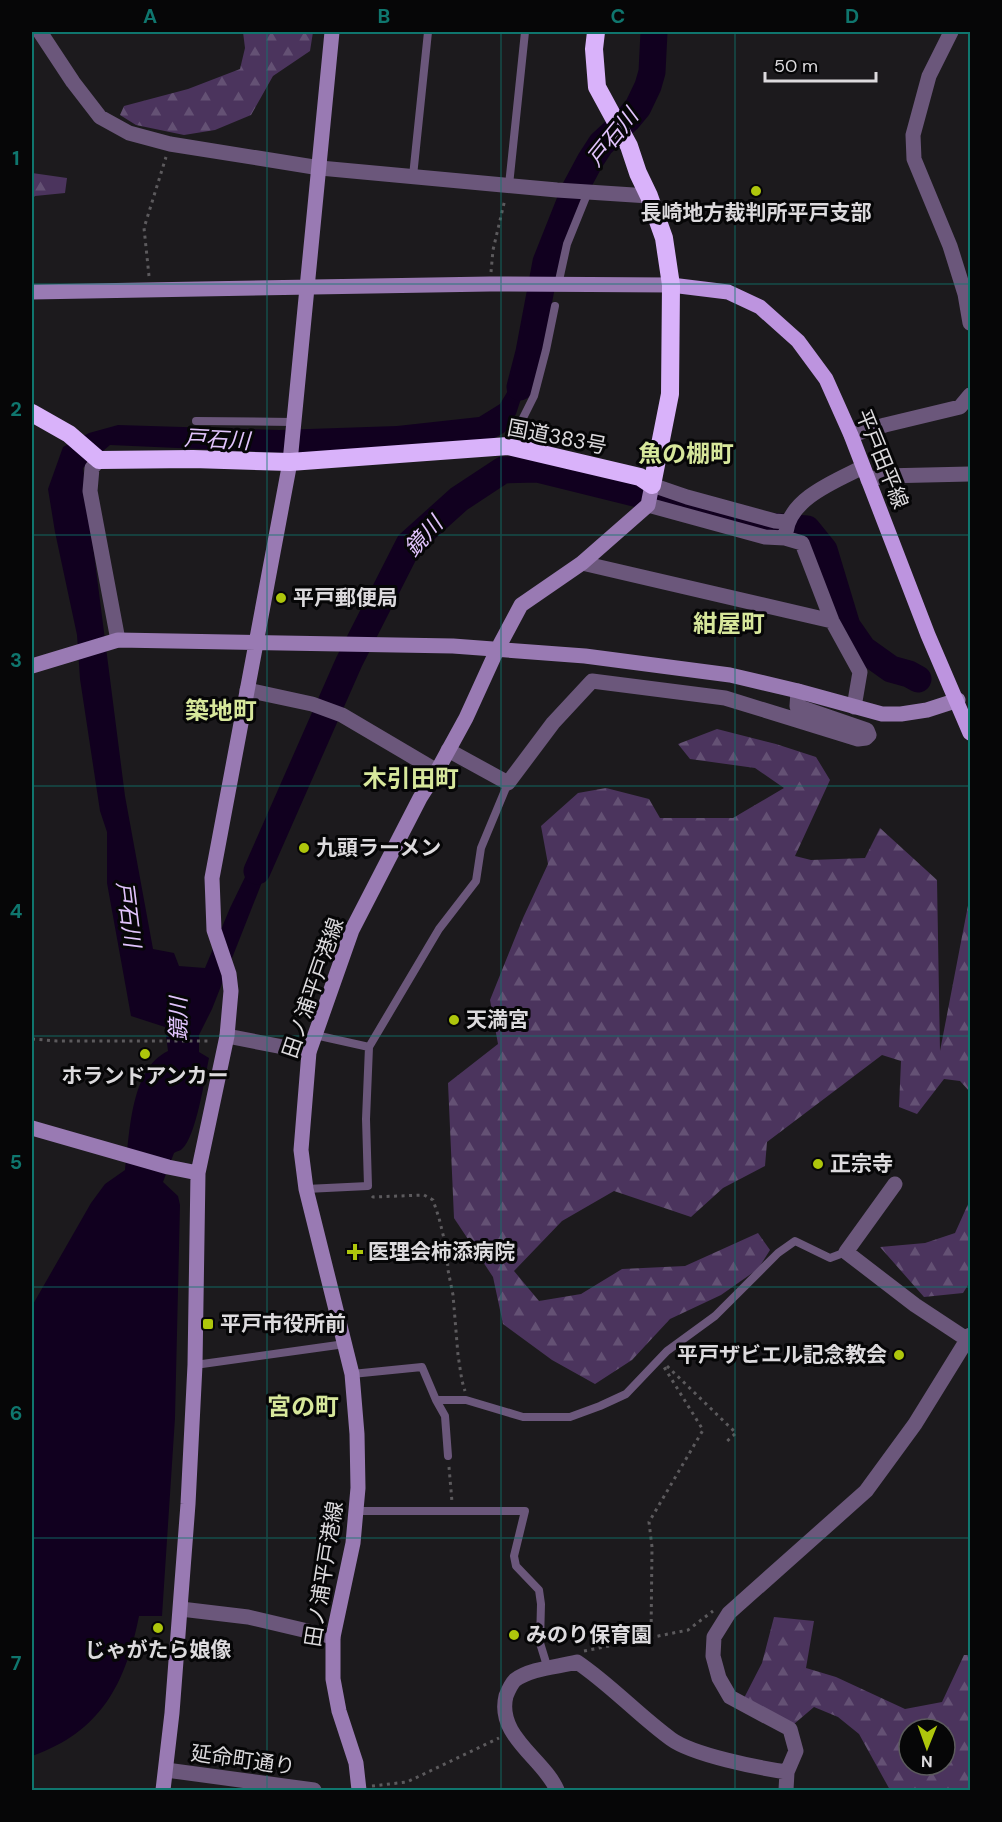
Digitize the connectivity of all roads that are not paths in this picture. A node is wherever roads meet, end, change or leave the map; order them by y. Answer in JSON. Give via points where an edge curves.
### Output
{"nodes":[{"id":1,"x":40,"y":32,"type":"edge"},
{"id":2,"x":332,"y":32,"type":"edge"},
{"id":3,"x":428,"y":32,"type":"edge"},
{"id":4,"x":525,"y":32,"type":"edge"},
{"id":5,"x":596,"y":32,"type":"edge"},
{"id":6,"x":951,"y":32,"type":"edge"},
{"id":7,"x":320,"y":168,"type":"junction"},
{"id":8,"x":413,"y":176,"type":"junction"},
{"id":9,"x":508,"y":185,"type":"junction"},
{"id":10,"x":588,"y":192,"type":"junction"},
{"id":11,"x":650,"y":196,"type":"junction"},
{"id":12,"x":558,"y":285,"type":"junction"},
{"id":13,"x":671,"y":285,"type":"junction"},
{"id":14,"x":307,"y":287,"type":"junction"},
{"id":15,"x":32,"y":292,"type":"edge"},
{"id":16,"x":555,"y":306,"type":"dead end"},
{"id":17,"x":970,"y":323,"type":"edge"},
{"id":18,"x":970,"y":395,"type":"edge"},
{"id":19,"x":32,"y":413,"type":"edge"},
{"id":20,"x":196,"y":422,"type":"dead end"},
{"id":21,"x":294,"y":425,"type":"junction"},
{"id":22,"x":851,"y":435,"type":"junction"},
{"id":23,"x":508,"y":446,"type":"junction"},
{"id":24,"x":99,"y":460,"type":"junction"},
{"id":25,"x":290,"y":462,"type":"junction"},
{"id":26,"x":865,"y":473,"type":"junction"},
{"id":27,"x":970,"y":474,"type":"edge"},
{"id":28,"x":650,"y":495,"type":"junction"},
{"id":29,"x":786,"y":532,"type":"junction"},
{"id":30,"x":582,"y":563,"type":"junction"},
{"id":31,"x":832,"y":621,"type":"junction"},
{"id":32,"x":118,"y":640,"type":"junction"},
{"id":33,"x":255,"y":642,"type":"junction"},
{"id":34,"x":496,"y":650,"type":"junction"},
{"id":35,"x":32,"y":666,"type":"edge"},
{"id":36,"x":247,"y":690,"type":"junction"},
{"id":37,"x":798,"y":691,"type":"junction"},
{"id":38,"x":958,"y":700,"type":"junction"},
{"id":39,"x":854,"y":707,"type":"junction"},
{"id":40,"x":970,"y":733,"type":"edge"},
{"id":41,"x":448,"y":750,"type":"junction"},
{"id":42,"x":437,"y":771,"type":"junction"},
{"id":43,"x":508,"y":783,"type":"junction"},
{"id":44,"x":315,"y":1035,"type":"junction"},
{"id":45,"x":227,"y":1036,"type":"junction"},
{"id":46,"x":369,"y":1047,"type":"junction"},
{"id":47,"x":309,"y":1052,"type":"junction"},
{"id":48,"x":32,"y":1128,"type":"edge"},
{"id":49,"x":198,"y":1173,"type":"junction"},
{"id":50,"x":895,"y":1184,"type":"dead end"},
{"id":51,"x":306,"y":1190,"type":"junction"},
{"id":52,"x":846,"y":1252,"type":"junction"},
{"id":53,"x":969,"y":1337,"type":"edge"},
{"id":54,"x":346,"y":1344,"type":"junction"},
{"id":55,"x":195,"y":1365,"type":"junction"},
{"id":56,"x":352,"y":1374,"type":"junction"},
{"id":57,"x":436,"y":1400,"type":"junction"},
{"id":58,"x":448,"y":1456,"type":"road end"},
{"id":59,"x":356,"y":1511,"type":"junction"},
{"id":60,"x":181,"y":1609,"type":"junction"},
{"id":61,"x":333,"y":1637,"type":"junction"},
{"id":62,"x":548,"y":1669,"type":"junction"},
{"id":63,"x":166,"y":1770,"type":"junction"},
{"id":64,"x":787,"y":1772,"type":"junction"},
{"id":65,"x":358,"y":1789,"type":"edge"},
{"id":66,"x":163,"y":1791,"type":"edge"},
{"id":67,"x":314,"y":1791,"type":"edge"},
{"id":68,"x":557,"y":1791,"type":"edge"},
{"id":69,"x":786,"y":1791,"type":"edge"}],
"edges":[{"from":1,"to":7,"type":"street","via":[[100,117],[129,133],[170,144]]},
{"from":2,"to":7,"type":"street"},
{"from":3,"to":8,"type":"lane"},
{"from":4,"to":9,"type":"lane"},
{"from":5,"to":11,"type":"highway","via":[[597,87]]},
{"from":6,"to":17,"type":"street","via":[[926,86],[913,135],[914,159],[950,246]]},
{"from":7,"to":8,"type":"street"},
{"from":7,"to":14,"type":"street"},
{"from":8,"to":9,"type":"street"},
{"from":9,"to":10,"type":"street"},
{"from":10,"to":11,"type":"street"},
{"from":10,"to":12,"type":"lane","via":[[567,244]]},
{"from":11,"to":13,"type":"highway","via":[[664,238]]},
{"from":12,"to":13,"type":"street"},
{"from":12,"to":14,"type":"street"},
{"from":13,"to":22,"type":"main road","name":"平戸田平線","via":[[728,292],[760,307],[798,341],[826,379]]},
{"from":13,"to":28,"type":"highway","via":[[670,394]]},
{"from":14,"to":15,"type":"street"},
{"from":14,"to":21,"type":"street"},
{"from":16,"to":23,"type":"lane","via":[[534,396]]},
{"from":18,"to":22,"type":"street","via":[[960,407]]},
{"from":19,"to":24,"type":"highway","via":[[69,434]]},
{"from":20,"to":21,"type":"lane"},
{"from":21,"to":25,"type":"street"},
{"from":22,"to":26,"type":"main road","name":"平戸田平線"},
{"from":23,"to":25,"type":"highway","name":"国道383号"},
{"from":23,"to":28,"type":"highway","name":"国道383号","via":[[640,477]]},
{"from":24,"to":25,"type":"highway","name":"国道383号"},
{"from":24,"to":32,"type":"street","via":[[93,468],[90,491]]},
{"from":25,"to":33,"type":"street"},
{"from":26,"to":27,"type":"street"},
{"from":26,"to":29,"type":"street","via":[[810,495]]},
{"from":26,"to":38,"type":"main road","name":"平戸田平線","via":[[928,635]]},
{"from":28,"to":29,"type":"street","via":[[687,497],[775,521]]},
{"from":28,"to":30,"type":"street","name":"田ノ浦平戸港線"},
{"from":29,"to":31,"type":"street","via":[[802,543]]},
{"from":30,"to":31,"type":"street"},
{"from":30,"to":34,"type":"street","name":"田ノ浦平戸港線","via":[[521,605]]},
{"from":31,"to":39,"type":"street","via":[[861,672]]},
{"from":32,"to":33,"type":"street"},
{"from":32,"to":35,"type":"street"},
{"from":33,"to":34,"type":"street"},
{"from":33,"to":36,"type":"street"},
{"from":34,"to":37,"type":"street","via":[[666,665]]},
{"from":34,"to":41,"type":"street","name":"田ノ浦平戸港線"},
{"from":36,"to":42,"type":"street","via":[[312,704],[342,715]]},
{"from":36,"to":45,"type":"street","via":[[212,878],[214,930],[231,991]]},
{"from":37,"to":39,"type":"street"},
{"from":37,"to":43,"type":"street","via":[[797,706],[867,730],[869,735],[858,740],[725,698],[592,681],[553,723]]},
{"from":38,"to":39,"type":"street","via":[[901,714]]},
{"from":38,"to":40,"type":"main road","name":"平戸田平線"},
{"from":41,"to":42,"type":"street","name":"田ノ浦平戸港線"},
{"from":41,"to":43,"type":"street"},
{"from":42,"to":44,"type":"street","name":"田ノ浦平戸港線","via":[[352,930]]},
{"from":43,"to":46,"type":"lane","via":[[481,848],[476,881],[439,929]]},
{"from":44,"to":46,"type":"lane"},
{"from":44,"to":47,"type":"street","name":"田ノ浦平戸港線"},
{"from":45,"to":47,"type":"street"},
{"from":45,"to":49,"type":"street"},
{"from":46,"to":51,"type":"lane","via":[[368,1186]]},
{"from":47,"to":51,"type":"street","name":"田ノ浦平戸港線","via":[[301,1150]]},
{"from":48,"to":49,"type":"street"},
{"from":49,"to":55,"type":"street"},
{"from":50,"to":52,"type":"street"},
{"from":51,"to":54,"type":"street","name":"田ノ浦平戸港線"},
{"from":52,"to":53,"type":"street","via":[[915,1305]]},
{"from":52,"to":57,"type":"lane","via":[[830,1258],[795,1241],[778,1252],[714,1316],[667,1351],[626,1394],[570,1417],[523,1417],[469,1401]]},
{"from":53,"to":64,"type":"street","via":[[915,1424],[866,1491],[729,1613],[714,1637],[713,1656],[730,1697],[790,1729],[796,1751]]},
{"from":54,"to":55,"type":"lane"},
{"from":54,"to":56,"type":"street","name":"田ノ浦平戸港線"},
{"from":55,"to":60,"type":"street"},
{"from":56,"to":57,"type":"lane","via":[[422,1367]]},
{"from":56,"to":59,"type":"street","name":"田ノ浦平戸港線","via":[[357,1434]]},
{"from":57,"to":58,"type":"lane","via":[[445,1416]]},
{"from":59,"to":61,"type":"street","name":"田ノ浦平戸港線"},
{"from":59,"to":62,"type":"lane","via":[[525,1511],[514,1556],[516,1566],[539,1590],[540,1643]]},
{"from":60,"to":61,"type":"street","via":[[248,1617]]},
{"from":60,"to":63,"type":"street"},
{"from":61,"to":65,"type":"street","name":"田ノ浦平戸港線","via":[[333,1679],[356,1763]]},
{"from":62,"to":64,"type":"street","via":[[577,1662],[673,1741],[759,1768]]},
{"from":62,"to":68,"type":"street","via":[[514,1681],[505,1702],[506,1717],[512,1731]]},
{"from":63,"to":66,"type":"street"},
{"from":63,"to":67,"type":"street","name":"延命町通り"},
{"from":64,"to":69,"type":"street"}]}
